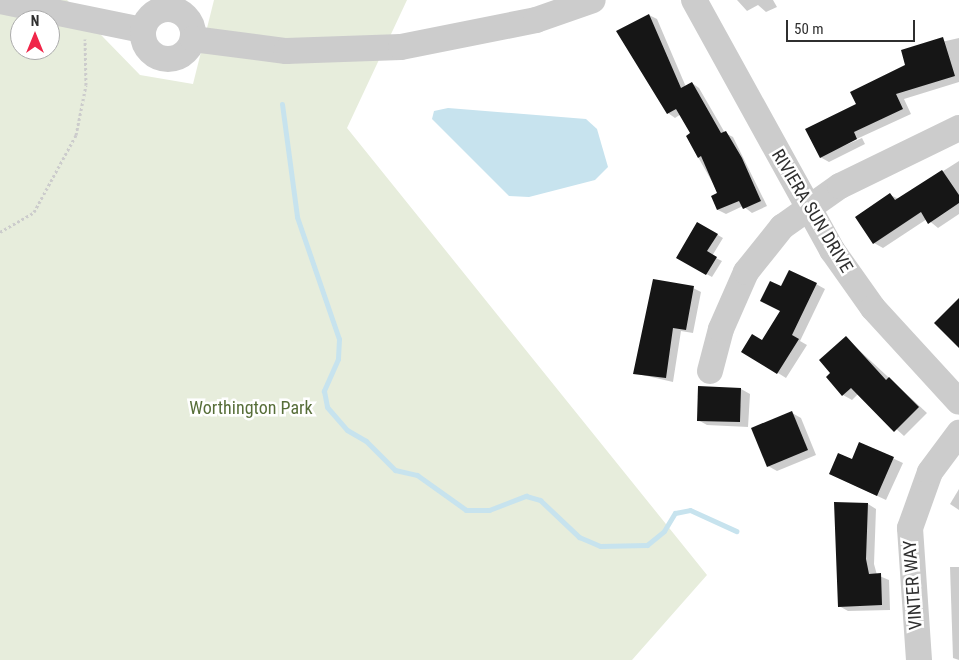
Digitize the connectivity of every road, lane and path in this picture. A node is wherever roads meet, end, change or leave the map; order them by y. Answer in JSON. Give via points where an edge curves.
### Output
{"nodes":[{"id":1,"x":593,"y":0,"type":"edge"},
{"id":2,"x":694,"y":0,"type":"edge"},
{"id":3,"x":0,"y":1,"type":"edge"},
{"id":4,"x":174,"y":4,"type":"edge"},
{"id":5,"x":142,"y":30,"type":"junction"},
{"id":6,"x":193,"y":39,"type":"junction"},
{"id":7,"x":84,"y":40,"type":"dead end"},
{"id":8,"x":959,"y":128,"type":"edge"},
{"id":9,"x":806,"y":208,"type":"junction"},
{"id":10,"x":0,"y":232,"type":"edge"},
{"id":11,"x":710,"y":371,"type":"dead end"},
{"id":12,"x":959,"y":402,"type":"edge"},
{"id":13,"x":959,"y":433,"type":"edge"},
{"id":14,"x":919,"y":660,"type":"edge"}],
"edges":[{"from":1,"to":6,"type":"street","via":[[536,20],[402,47],[286,51]]},
{"from":2,"to":9,"type":"street","name":"RIVIERA SUN DRIVE"},
{"from":3,"to":5,"type":"street"},
{"from":4,"to":5,"type":"street","via":[[155,12]]},
{"from":4,"to":6,"type":"street","via":[[191,22]]},
{"from":5,"to":6,"type":"street","via":[[148,51],[164,60],[184,54]]},
{"from":7,"to":10,"type":"path","via":[[86,85],[76,135],[52,172],[34,212]]},
{"from":8,"to":9,"type":"street"},
{"from":9,"to":11,"type":"street","via":[[782,227],[746,272],[721,329]]},
{"from":9,"to":12,"type":"street","name":"RIVIERA SUN DRIVE","via":[[873,308]]},
{"from":13,"to":14,"type":"street","name":"VINTER WAY","via":[[930,472],[910,528]]}]}
